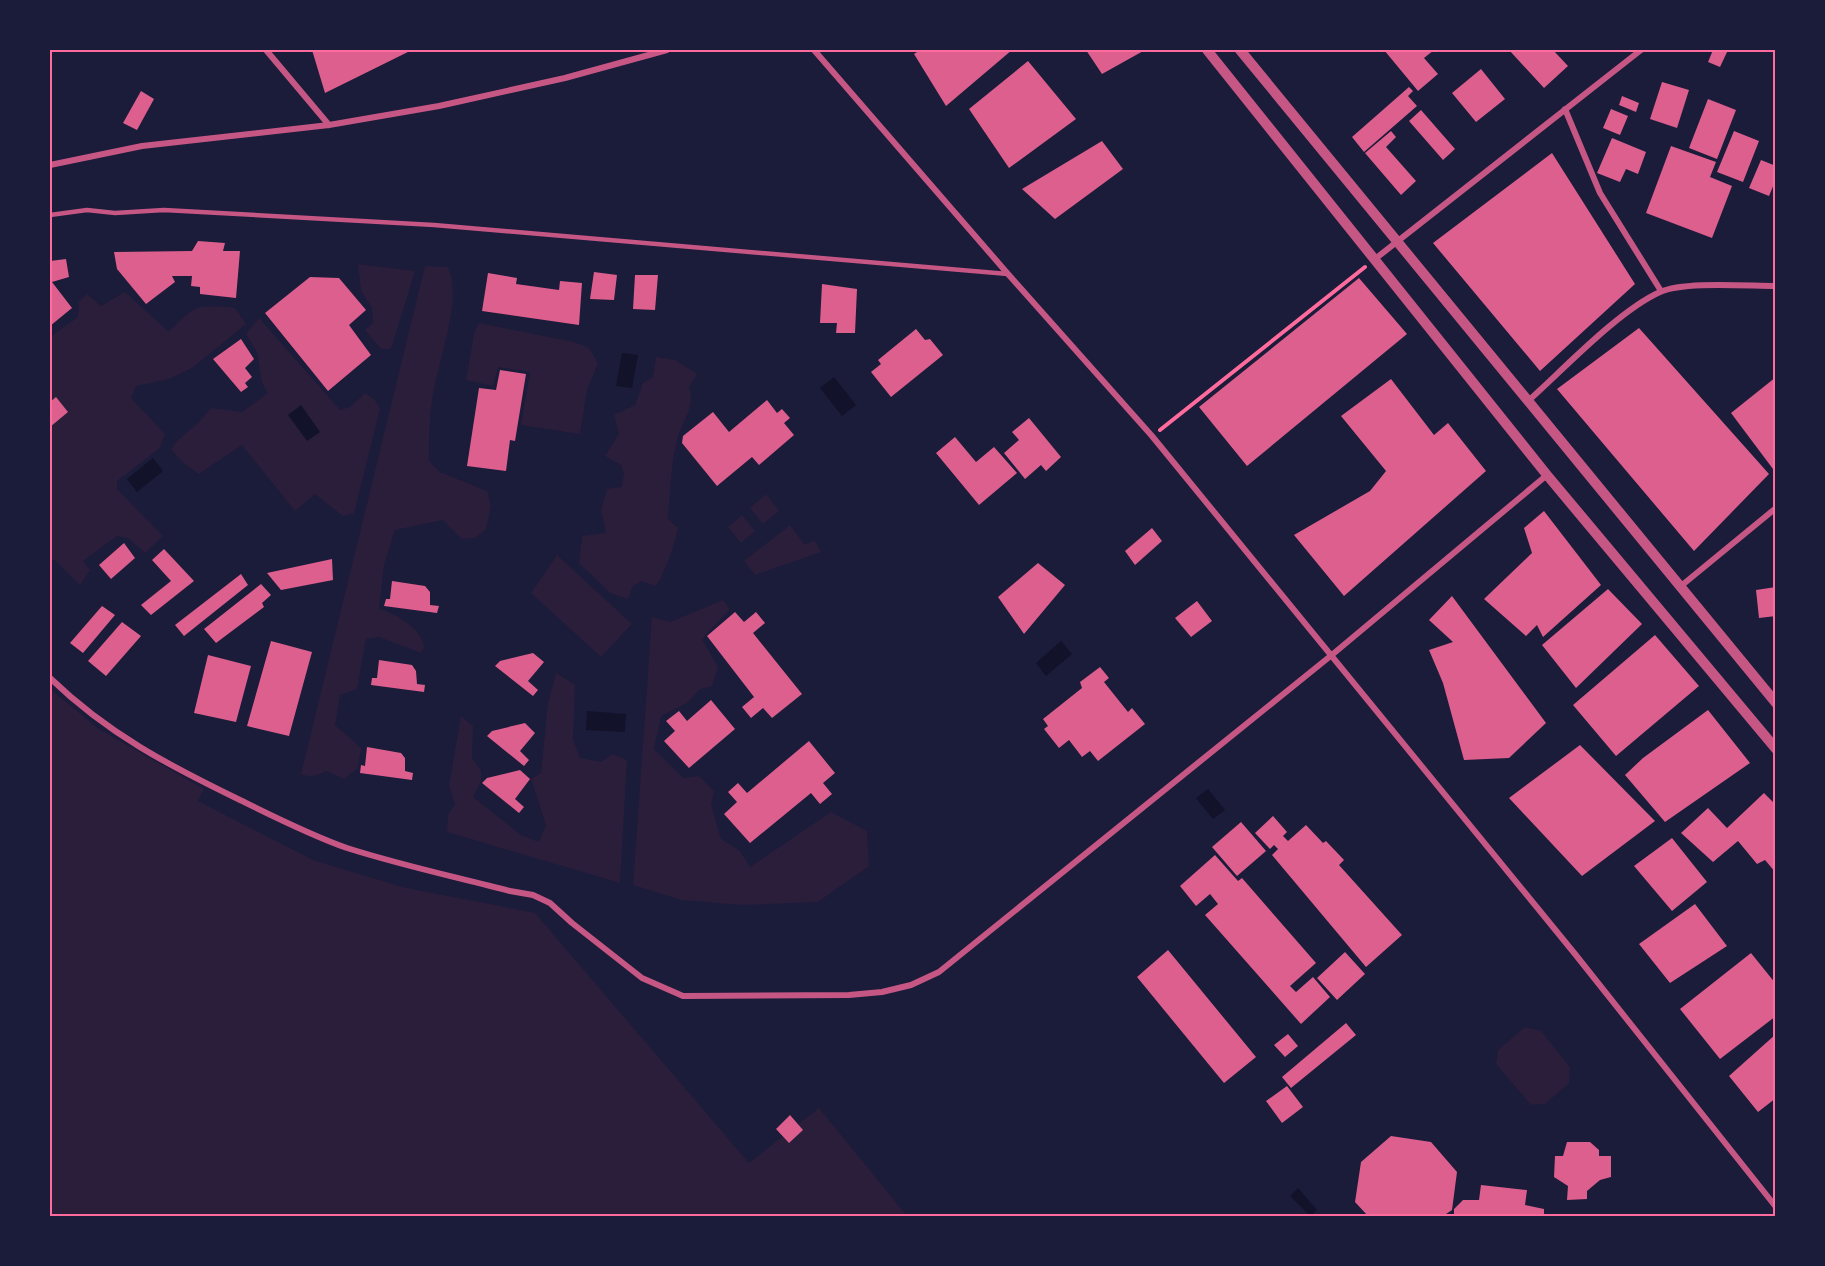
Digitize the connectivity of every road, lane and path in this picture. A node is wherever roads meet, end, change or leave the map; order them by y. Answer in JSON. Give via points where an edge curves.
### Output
{"nodes":[{"id":1,"x":266,"y":50,"type":"edge"},
{"id":2,"x":667,"y":50,"type":"edge"},
{"id":3,"x":814,"y":50,"type":"edge"},
{"id":4,"x":1207,"y":50,"type":"edge"},
{"id":5,"x":1240,"y":50,"type":"edge"},
{"id":6,"x":1641,"y":50,"type":"edge"},
{"id":7,"x":1565,"y":109,"type":"junction"},
{"id":8,"x":328,"y":125,"type":"junction"},
{"id":9,"x":50,"y":165,"type":"edge"},
{"id":10,"x":50,"y":215,"type":"edge"},
{"id":11,"x":1396,"y":242,"type":"junction"},
{"id":12,"x":1375,"y":259,"type":"junction"},
{"id":13,"x":1008,"y":274,"type":"junction"},
{"id":14,"x":1776,"y":286,"type":"edge"},
{"id":15,"x":1661,"y":291,"type":"junction"},
{"id":16,"x":1528,"y":401,"type":"junction"},
{"id":17,"x":1152,"y":436,"type":"junction"},
{"id":18,"x":1547,"y":475,"type":"junction"},
{"id":19,"x":1776,"y":508,"type":"edge"},
{"id":20,"x":1681,"y":586,"type":"junction"},
{"id":21,"x":1333,"y":654,"type":"junction"},
{"id":22,"x":50,"y":678,"type":"edge"},
{"id":23,"x":1776,"y":703,"type":"edge"},
{"id":24,"x":1776,"y":749,"type":"edge"},
{"id":25,"x":1776,"y":1207,"type":"edge"}],
"edges":[{"from":1,"to":8,"type":"street"},
{"from":2,"to":8,"type":"street","via":[[439,106]]},
{"from":3,"to":13,"type":"street"},
{"from":4,"to":12,"type":"street"},
{"from":5,"to":11,"type":"street"},
{"from":6,"to":7,"type":"street"},
{"from":7,"to":11,"type":"street"},
{"from":7,"to":15,"type":"street","via":[[1600,193]]},
{"from":8,"to":9,"type":"street","via":[[142,146]]},
{"from":10,"to":13,"type":"lane","via":[[87,210],[164,210],[434,225]]},
{"from":11,"to":12,"type":"street"},
{"from":11,"to":16,"type":"street"},
{"from":12,"to":17,"type":"path"},
{"from":12,"to":18,"type":"street"},
{"from":13,"to":17,"type":"street"},
{"from":14,"to":15,"type":"street"},
{"from":15,"to":16,"type":"street","via":[[1626,314]]},
{"from":16,"to":20,"type":"street"},
{"from":17,"to":21,"type":"street"},
{"from":18,"to":21,"type":"street"},
{"from":18,"to":24,"type":"street"},
{"from":19,"to":20,"type":"street"},
{"from":20,"to":23,"type":"street"},
{"from":21,"to":22,"type":"street","via":[[939,972],[911,985],[849,995],[683,996],[642,978],[550,903],[533,895],[348,848],[170,767],[89,713]]},
{"from":21,"to":25,"type":"street"}]}
